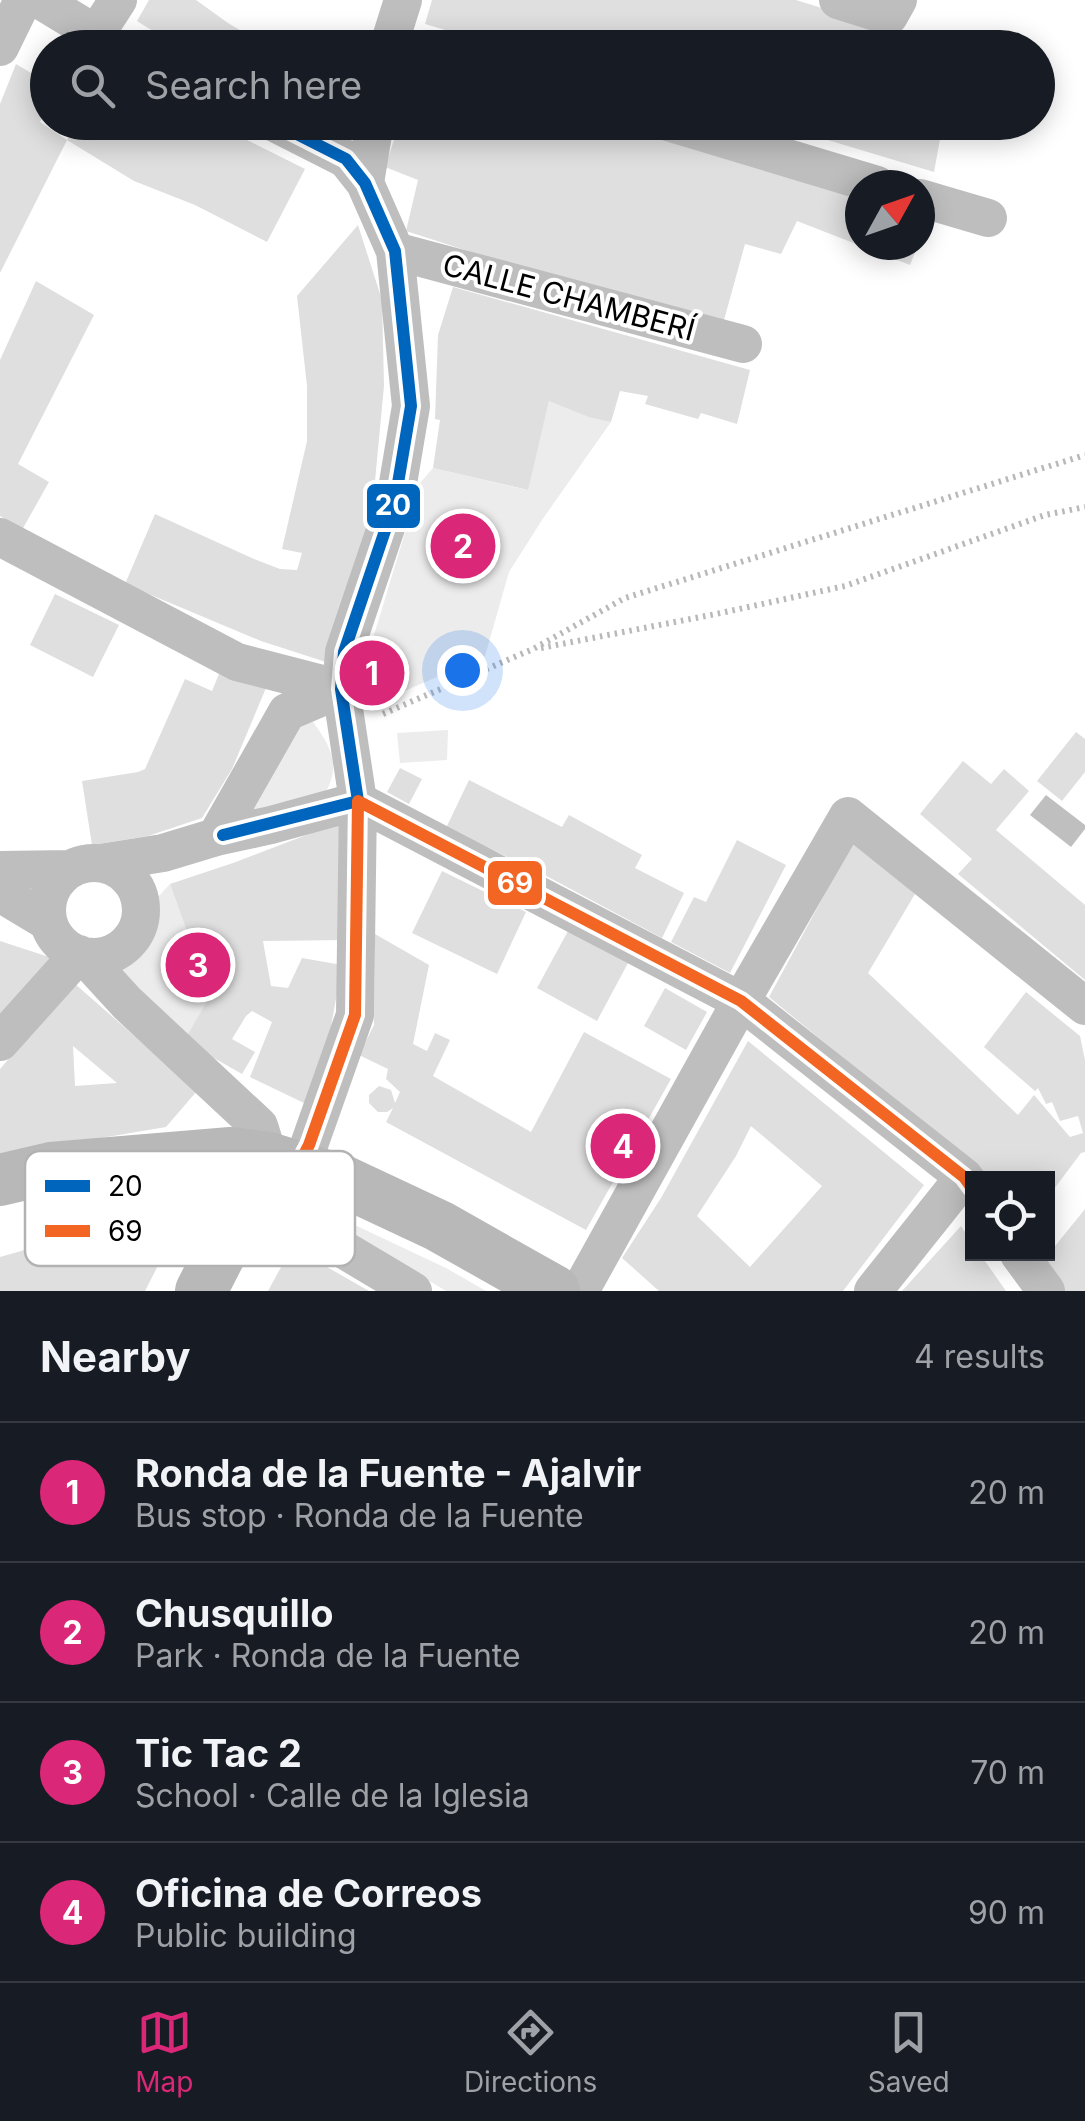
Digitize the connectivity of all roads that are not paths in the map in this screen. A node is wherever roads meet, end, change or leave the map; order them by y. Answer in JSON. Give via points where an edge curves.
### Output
{"nodes":[{"id":1,"x":23,"y":0,"type":"edge"},
{"id":2,"x":40,"y":0,"type":"edge"},
{"id":3,"x":118,"y":0,"type":"edge"},
{"id":4,"x":403,"y":0,"type":"edge"},
{"id":5,"x":838,"y":0,"type":"edge"},
{"id":6,"x":894,"y":8,"type":"edge"},
{"id":7,"x":91,"y":30,"type":"edge"},
{"id":8,"x":112,"y":30,"type":"edge"},
{"id":9,"x":400,"y":30,"type":"edge"},
{"id":10,"x":0,"y":47,"type":"edge"},
{"id":11,"x":309,"y":140,"type":"edge"},
{"id":12,"x":372,"y":140,"type":"edge"},
{"id":13,"x":728,"y":140,"type":"edge"},
{"id":14,"x":845,"y":175,"type":"edge"},
{"id":15,"x":365,"y":183,"type":"junction"},
{"id":16,"x":935,"y":202,"type":"edge"},
{"id":17,"x":988,"y":218,"type":"dead end"},
{"id":18,"x":395,"y":251,"type":"junction"},
{"id":19,"x":743,"y":344,"type":"dead end"},
{"id":20,"x":0,"y":538,"type":"edge"},
{"id":21,"x":341,"y":689,"type":"junction"},
{"id":22,"x":358,"y":801,"type":"junction"},
{"id":23,"x":216,"y":836,"type":"junction"},
{"id":24,"x":162,"y":853,"type":"junction"},
{"id":25,"x":85,"y":866,"type":"junction"},
{"id":26,"x":0,"y":870,"type":"edge"},
{"id":27,"x":0,"y":893,"type":"edge"},
{"id":28,"x":139,"y":899,"type":"junction"},
{"id":29,"x":48,"y":922,"type":"junction"},
{"id":30,"x":81,"y":955,"type":"junction"},
{"id":31,"x":741,"y":1001,"type":"junction"},
{"id":32,"x":1085,"y":1006,"type":"edge"},
{"id":33,"x":0,"y":1042,"type":"edge"},
{"id":34,"x":276,"y":1151,"type":"edge"},
{"id":35,"x":299,"y":1151,"type":"edge"},
{"id":36,"x":25,"y":1174,"type":"edge"},
{"id":37,"x":0,"y":1180,"type":"edge"},
{"id":38,"x":965,"y":1180,"type":"edge"},
{"id":39,"x":965,"y":1185,"type":"edge"},
{"id":40,"x":355,"y":1186,"type":"edge"},
{"id":41,"x":355,"y":1256,"type":"edge"},
{"id":42,"x":1024,"y":1261,"type":"edge"},
{"id":43,"x":214,"y":1266,"type":"edge"},
{"id":44,"x":201,"y":1291,"type":"edge"},
{"id":45,"x":414,"y":1291,"type":"edge"},
{"id":46,"x":554,"y":1291,"type":"edge"},
{"id":47,"x":580,"y":1291,"type":"edge"},
{"id":48,"x":873,"y":1291,"type":"edge"},
{"id":49,"x":1046,"y":1291,"type":"edge"}],
"edges":[{"from":1,"to":10,"type":"street"},
{"from":2,"to":7,"type":"street"},
{"from":3,"to":8,"type":"street"},
{"from":4,"to":9,"type":"street"},
{"from":5,"to":6,"type":"street"},
{"from":11,"to":15,"type":"street","via":[[346,159]]},
{"from":12,"to":15,"type":"street"},
{"from":13,"to":14,"type":"street"},
{"from":15,"to":18,"type":"street"},
{"from":16,"to":17,"type":"street"},
{"from":18,"to":19,"type":"street","name":"CALLE CHAMBERÍ"},
{"from":18,"to":21,"type":"street","via":[[411,406],[395,501],[344,652]]},
{"from":20,"to":21,"type":"street","via":[[236,662]]},
{"from":21,"to":22,"type":"street"},
{"from":21,"to":23,"type":"street","via":[[287,712]]},
{"from":22,"to":23,"type":"street"},
{"from":22,"to":31,"type":"street"},
{"from":22,"to":35,"type":"street","via":[[355,1015],[308,1144]]},
{"from":23,"to":24,"type":"street"},
{"from":24,"to":25,"type":"street"},
{"from":24,"to":28,"type":"street"},
{"from":25,"to":26,"type":"street"},
{"from":25,"to":28,"type":"street","via":[[116,868]]},
{"from":25,"to":29,"type":"street","via":[[58,878]]},
{"from":27,"to":29,"type":"street"},
{"from":28,"to":30,"type":"street","via":[[140,920],[123,946],[110,954]]},
{"from":29,"to":30,"type":"street"},
{"from":30,"to":33,"type":"street"},
{"from":30,"to":34,"type":"street","via":[[259,1126]]},
{"from":31,"to":32,"type":"street","via":[[848,816]]},
{"from":31,"to":38,"type":"street"},
{"from":31,"to":47,"type":"street"},
{"from":36,"to":37,"type":"street"},
{"from":39,"to":48,"type":"street"},
{"from":40,"to":46,"type":"street"},
{"from":41,"to":45,"type":"street"},
{"from":42,"to":49,"type":"street"},
{"from":43,"to":44,"type":"street"}]}
